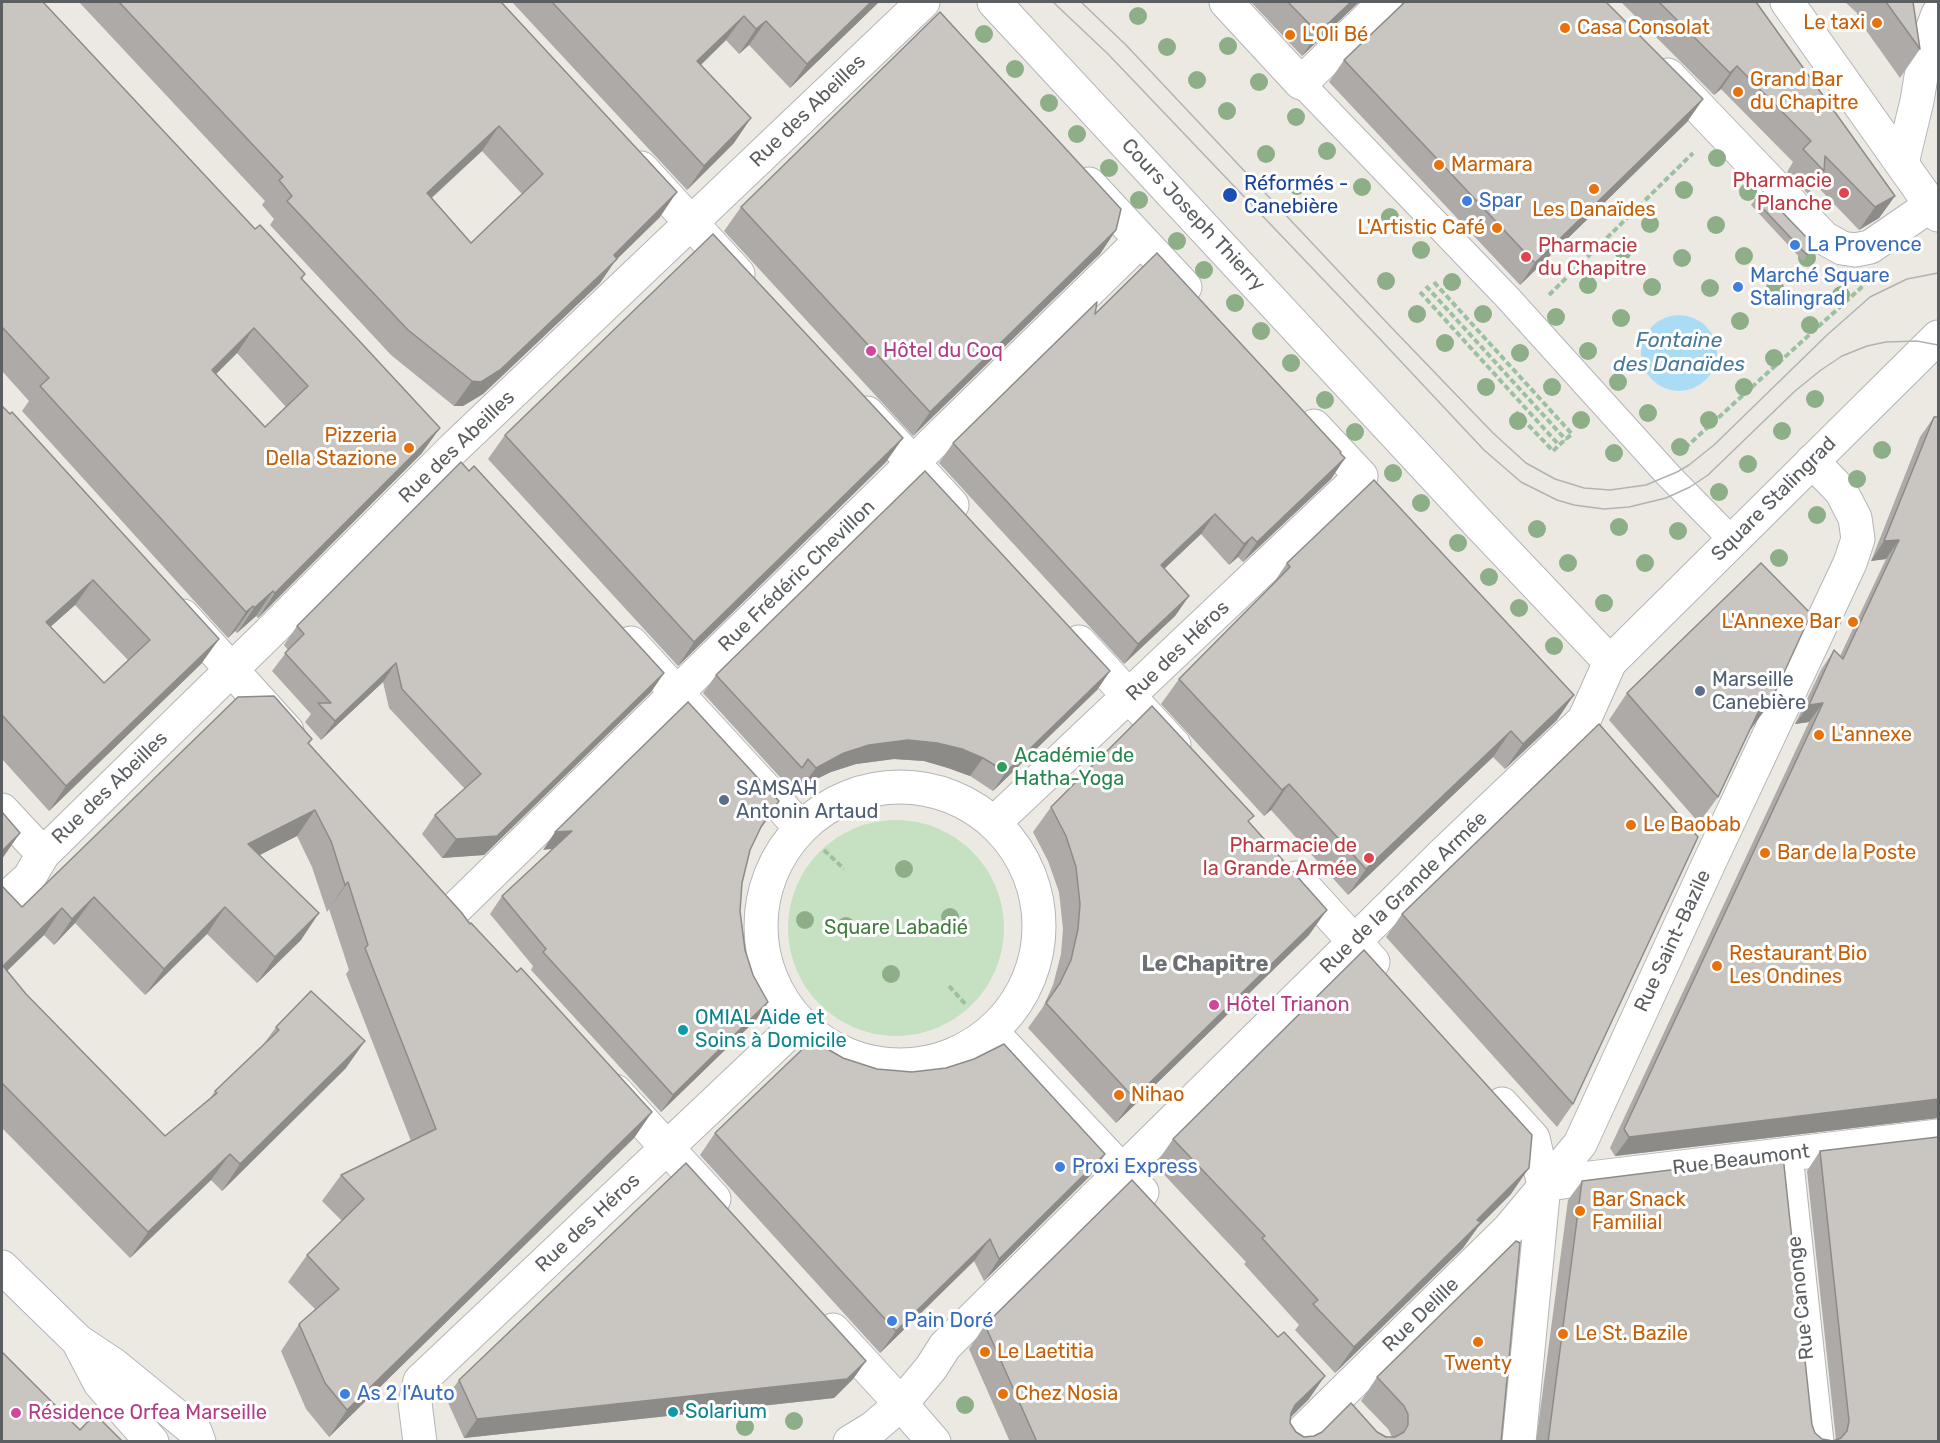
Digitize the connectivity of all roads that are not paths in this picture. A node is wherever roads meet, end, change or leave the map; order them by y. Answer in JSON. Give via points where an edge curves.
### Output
{"nodes":[{"id":1,"x":994,"y":2,"type":"edge"},
{"id":2,"x":1226,"y":2,"type":"edge"},
{"id":3,"x":1385,"y":2,"type":"edge"},
{"id":4,"x":1787,"y":2,"type":"edge"},
{"id":5,"x":925,"y":7,"type":"edge"},
{"id":6,"x":1938,"y":14,"type":"edge"},
{"id":7,"x":1644,"y":51,"type":"edge"},
{"id":8,"x":1301,"y":83,"type":"junction"},
{"id":9,"x":621,"y":146,"type":"edge"},
{"id":10,"x":1068,"y":162,"type":"edge"},
{"id":11,"x":1902,"y":163,"type":"junction"},
{"id":12,"x":1935,"y":210,"type":"edge"},
{"id":13,"x":691,"y":223,"type":"junction"},
{"id":14,"x":1142,"y":240,"type":"junction"},
{"id":15,"x":759,"y":297,"type":"edge"},
{"id":16,"x":1206,"y":310,"type":"edge"},
{"id":17,"x":1938,"y":337,"type":"edge"},
{"id":18,"x":849,"y":393,"type":"edge"},
{"id":19,"x":1295,"y":405,"type":"edge"},
{"id":20,"x":1812,"y":461,"type":"junction"},
{"id":21,"x":914,"y":463,"type":"junction"},
{"id":22,"x":970,"y":524,"type":"edge"},
{"id":23,"x":1733,"y":541,"type":"junction"},
{"id":24,"x":162,"y":593,"type":"edge"},
{"id":25,"x":1058,"y":619,"type":"edge"},
{"id":26,"x":612,"y":622,"type":"edge"},
{"id":27,"x":1610,"y":662,"type":"junction"},
{"id":28,"x":231,"y":670,"type":"junction"},
{"id":29,"x":676,"y":692,"type":"junction"},
{"id":30,"x":1129,"y":697,"type":"junction"},
{"id":31,"x":1578,"y":710,"type":"junction"},
{"id":32,"x":1607,"y":747,"type":"edge"},
{"id":33,"x":306,"y":752,"type":"edge"},
{"id":34,"x":1193,"y":766,"type":"edge"},
{"id":35,"x":2,"y":810,"type":"edge"},
{"id":36,"x":994,"y":823,"type":"junction"},
{"id":37,"x":800,"y":826,"type":"junction"},
{"id":38,"x":1685,"y":836,"type":"edge"},
{"id":39,"x":43,"y":854,"type":"junction"},
{"id":40,"x":1279,"y":859,"type":"edge"},
{"id":41,"x":1709,"y":863,"type":"junction"},
{"id":42,"x":430,"y":887,"type":"edge"},
{"id":43,"x":2,"y":902,"type":"edge"},
{"id":44,"x":1355,"y":942,"type":"junction"},
{"id":45,"x":1394,"y":985,"type":"edge"},
{"id":46,"x":800,"y":1022,"type":"junction"},
{"id":47,"x":992,"y":1031,"type":"junction"},
{"id":48,"x":596,"y":1070,"type":"edge"},
{"id":49,"x":1479,"y":1078,"type":"edge"},
{"id":50,"x":1938,"y":1136,"type":"edge"},
{"id":51,"x":668,"y":1149,"type":"junction"},
{"id":52,"x":1786,"y":1155,"type":"junction"},
{"id":53,"x":1121,"y":1170,"type":"junction"},
{"id":54,"x":1545,"y":1185,"type":"junction"},
{"id":55,"x":1161,"y":1213,"type":"edge"},
{"id":56,"x":736,"y":1223,"type":"edge"},
{"id":57,"x":2,"y":1268,"type":"edge"},
{"id":58,"x":814,"y":1310,"type":"edge"},
{"id":59,"x":78,"y":1341,"type":"junction"},
{"id":60,"x":1326,"y":1391,"type":"junction"},
{"id":61,"x":901,"y":1404,"type":"junction"},
{"id":62,"x":1358,"y":1425,"type":"edge"},
{"id":63,"x":152,"y":1442,"type":"edge"},
{"id":64,"x":199,"y":1442,"type":"edge"},
{"id":65,"x":420,"y":1442,"type":"edge"},
{"id":66,"x":850,"y":1442,"type":"edge"},
{"id":67,"x":934,"y":1442,"type":"edge"},
{"id":68,"x":1292,"y":1442,"type":"edge"},
{"id":69,"x":1519,"y":1442,"type":"edge"},
{"id":70,"x":1817,"y":1442,"type":"edge"}],
"edges":[{"from":1,"to":27,"type":"street","name":"Cours Joseph Thierry"},
{"from":2,"to":8,"type":"street"},
{"from":3,"to":8,"type":"street"},
{"from":4,"to":11,"type":"street"},
{"from":5,"to":13,"type":"street","name":"Rue des Abeilles"},
{"from":6,"to":11,"type":"street","via":[[1926,46]]},
{"from":7,"to":12,"type":"street","via":[[1824,238],[1842,248],[1870,248]]},
{"from":8,"to":23,"type":"street","via":[[1507,297]]},
{"from":9,"to":13,"type":"street"},
{"from":10,"to":14,"type":"street"},
{"from":11,"to":12,"type":"street"},
{"from":13,"to":15,"type":"street"},
{"from":13,"to":28,"type":"street","name":"Rue des Abeilles","via":[[453,449]]},
{"from":14,"to":16,"type":"street"},
{"from":14,"to":21,"type":"street","name":"Rue Frédéric Chevillon"},
{"from":17,"to":20,"type":"street","name":"Square Stalingrad"},
{"from":18,"to":21,"type":"street"},
{"from":19,"to":30,"type":"street","name":"Rue des Héros","via":[[1371,486]]},
{"from":20,"to":23,"type":"street","name":"Square Stalingrad"},
{"from":20,"to":41,"type":"street","name":"Rue Saint-Bazile","via":[[1841,491],[1855,518],[1858,539]]},
{"from":21,"to":22,"type":"street"},
{"from":21,"to":29,"type":"street","name":"Rue Frédéric Chevillon"},
{"from":23,"to":27,"type":"street","name":"Square Stalingrad"},
{"from":24,"to":28,"type":"street"},
{"from":25,"to":30,"type":"street"},
{"from":26,"to":29,"type":"street"},
{"from":27,"to":31,"type":"street","name":"Square Stalingrad"},
{"from":28,"to":33,"type":"street"},
{"from":28,"to":39,"type":"street","name":"Rue des Abeilles"},
{"from":29,"to":37,"type":"street"},
{"from":29,"to":42,"type":"street","name":"Rue Frédéric Chevillon","via":[[460,921]]},
{"from":30,"to":34,"type":"street"},
{"from":30,"to":36,"type":"street","name":"Rue des Héros"},
{"from":31,"to":32,"type":"street"},
{"from":31,"to":44,"type":"street","name":"Rue de la Grande Armée"},
{"from":35,"to":39,"type":"street"},
{"from":36,"to":37,"type":"street","via":[[946,794],[895,786],[844,798]]},
{"from":36,"to":47,"type":"street","via":[[1024,862],[1034,887],[1039,940],[1023,992]]},
{"from":37,"to":46,"type":"street","via":[[770,877],[762,906],[761,936],[778,993]]},
{"from":38,"to":41,"type":"street"},
{"from":39,"to":43,"type":"street","name":"Rue des Abeilles","via":[[29,878]]},
{"from":40,"to":44,"type":"street"},
{"from":41,"to":54,"type":"street","name":"Rue Saint-Bazile","via":[[1580,1144]]},
{"from":44,"to":45,"type":"street"},
{"from":44,"to":53,"type":"street","name":"Rue de la Grande Armée"},
{"from":46,"to":47,"type":"street","via":[[822,1042],[854,1058],[890,1065],[925,1064],[960,1052]]},
{"from":46,"to":51,"type":"street","name":"Rue des Héros"},
{"from":47,"to":53,"type":"street"},
{"from":48,"to":51,"type":"street"},
{"from":49,"to":54,"type":"street","via":[[1533,1138]]},
{"from":50,"to":52,"type":"street","name":"Rue Beaumont"},
{"from":51,"to":56,"type":"street"},
{"from":51,"to":65,"type":"street","name":"Rue des Héros","via":[[420,1381],[414,1403]]},
{"from":52,"to":54,"type":"street","name":"Rue Beaumont"},
{"from":52,"to":70,"type":"street","name":"Rue Canonge"},
{"from":53,"to":55,"type":"street"},
{"from":53,"to":61,"type":"street","name":"Rue de la Grande Armée","via":[[945,1346]]},
{"from":54,"to":60,"type":"street","name":"Rue Delille","via":[[1509,1230]]},
{"from":54,"to":69,"type":"street"},
{"from":57,"to":59,"type":"street"},
{"from":58,"to":61,"type":"street"},
{"from":59,"to":63,"type":"street","via":[[100,1383]]},
{"from":59,"to":64,"type":"street","via":[[195,1431]]},
{"from":60,"to":62,"type":"street"},
{"from":60,"to":68,"type":"street","name":"Rue Delille"},
{"from":61,"to":66,"type":"street","name":"Rue de la Grande Armée"},
{"from":61,"to":67,"type":"street"}]}
